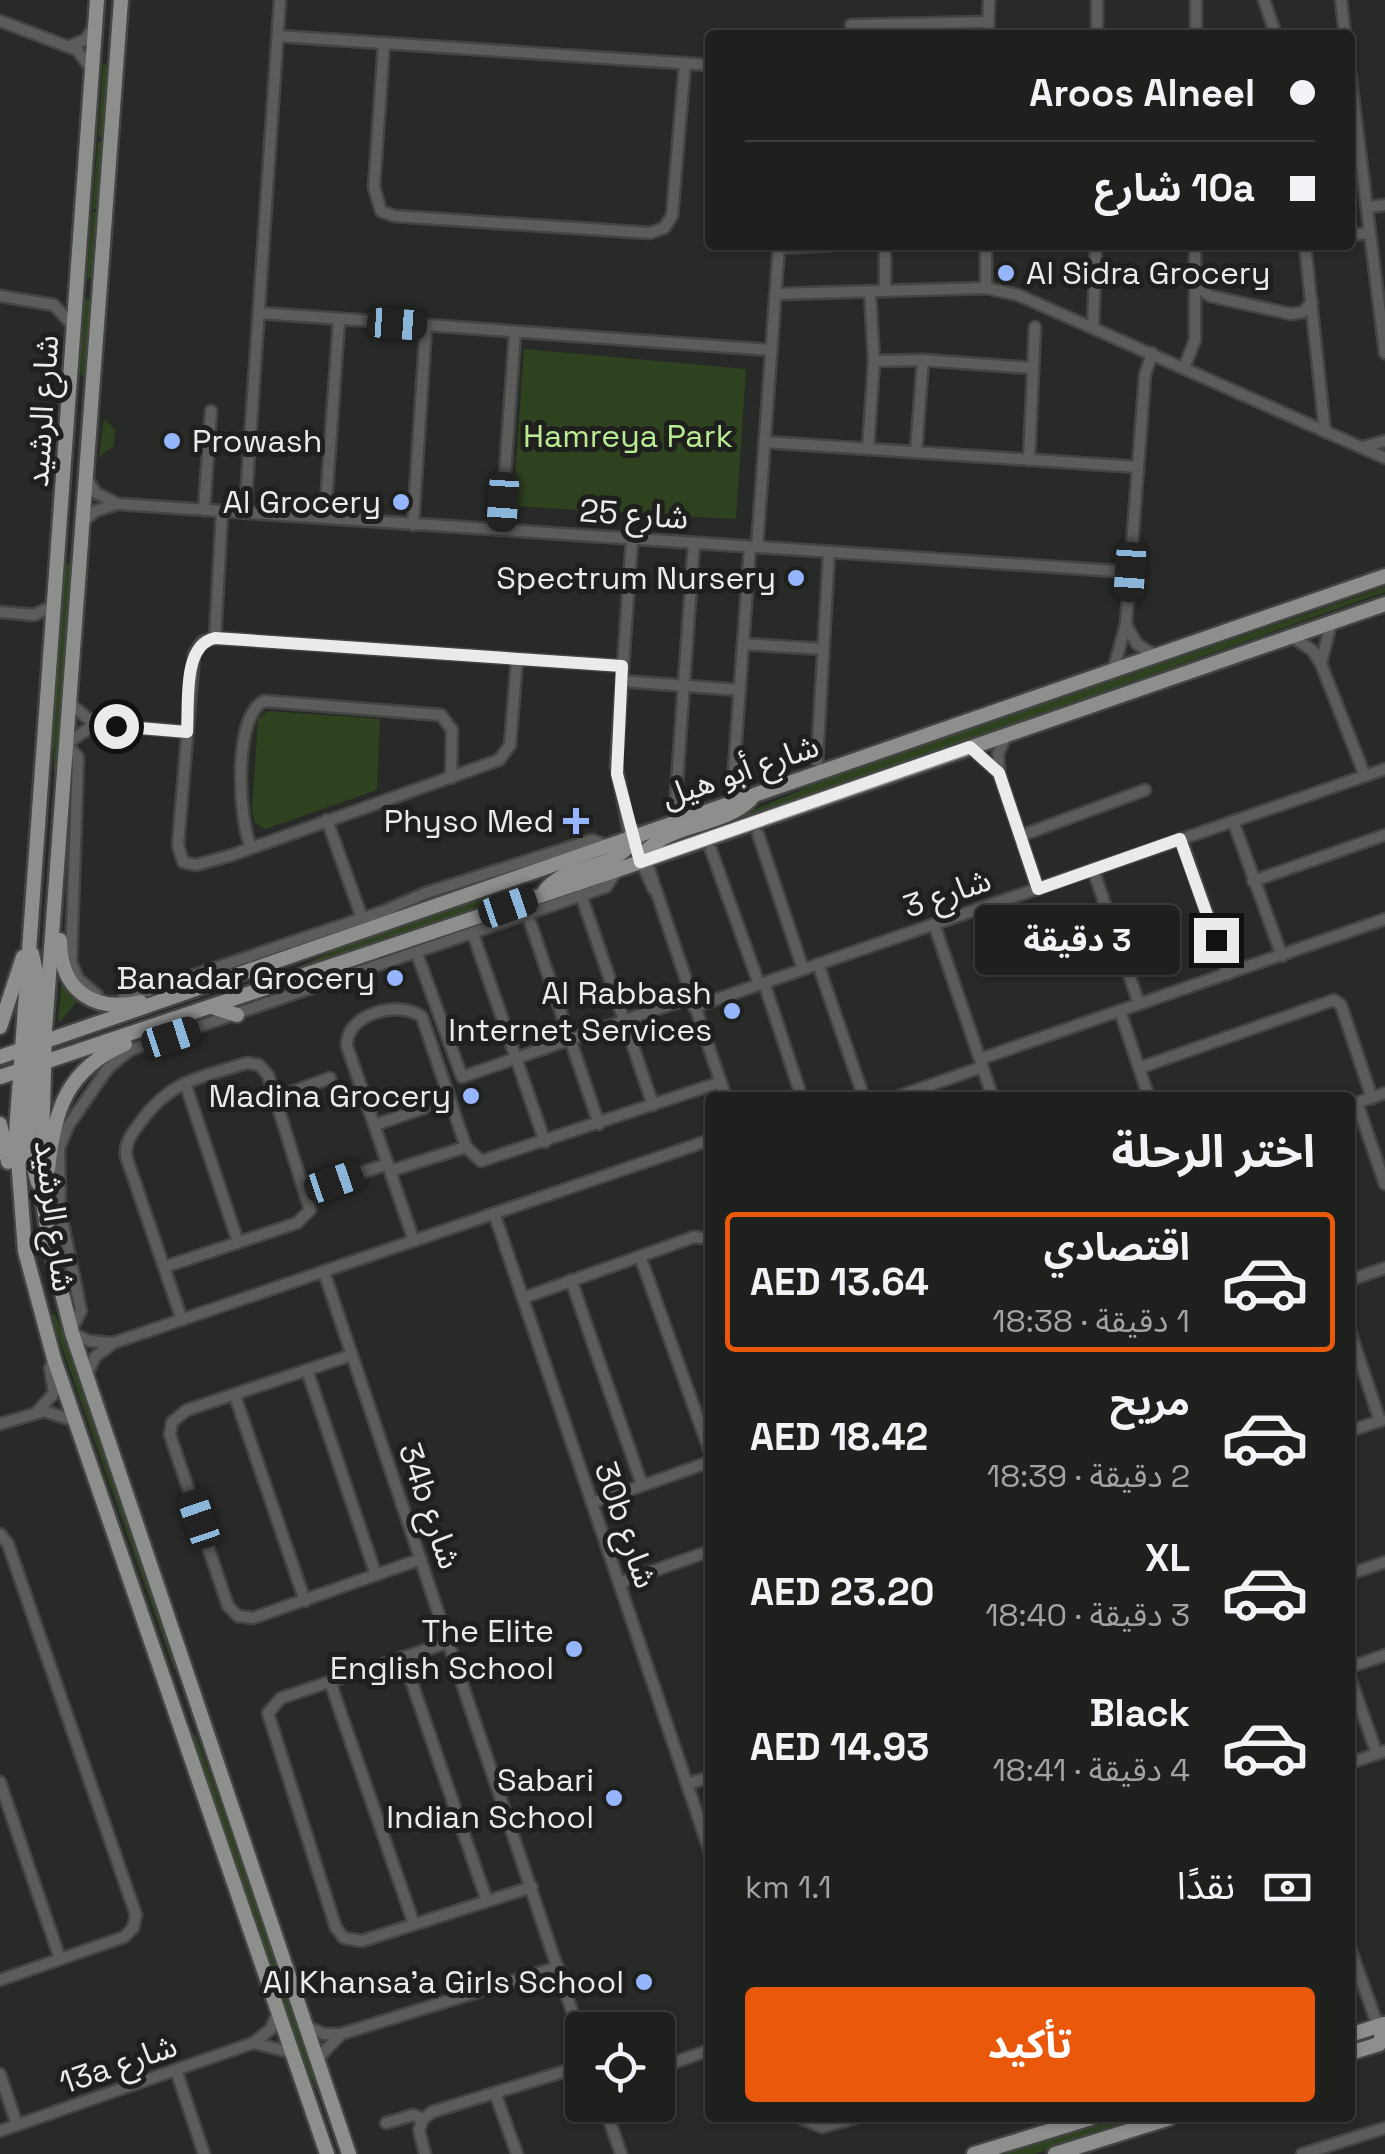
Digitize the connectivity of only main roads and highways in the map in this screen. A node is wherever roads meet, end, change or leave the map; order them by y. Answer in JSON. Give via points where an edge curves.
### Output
{"nodes":[{"id":1,"x":97,"y":0,"type":"edge"},
{"id":2,"x":117,"y":0,"type":"edge"},
{"id":3,"x":1385,"y":576,"type":"edge"},
{"id":4,"x":1385,"y":595,"type":"edge"},
{"id":5,"x":1385,"y":604,"type":"edge"},
{"id":6,"x":1336,"y":622,"type":"junction"},
{"id":7,"x":635,"y":847,"type":"junction"},
{"id":8,"x":542,"y":896,"type":"junction"},
{"id":9,"x":54,"y":914,"type":"junction"},
{"id":10,"x":30,"y":951,"type":"junction"},
{"id":11,"x":165,"y":1002,"type":"junction"},
{"id":12,"x":211,"y":1007,"type":"junction"},
{"id":13,"x":237,"y":1015,"type":"road end"},
{"id":14,"x":0,"y":1027,"type":"edge"},
{"id":15,"x":151,"y":1027,"type":"junction"},
{"id":16,"x":31,"y":1056,"type":"junction"},
{"id":17,"x":0,"y":1057,"type":"edge"},
{"id":18,"x":0,"y":1067,"type":"edge"},
{"id":19,"x":0,"y":1076,"type":"edge"},
{"id":20,"x":0,"y":1124,"type":"edge"},
{"id":21,"x":41,"y":1188,"type":"junction"},
{"id":22,"x":19,"y":1189,"type":"junction"},
{"id":23,"x":128,"y":1577,"type":"junction"},
{"id":24,"x":188,"y":1675,"type":"junction"},
{"id":25,"x":178,"y":1731,"type":"junction"},
{"id":26,"x":234,"y":1808,"type":"junction"},
{"id":27,"x":1382,"y":2025,"type":"edge"},
{"id":28,"x":1355,"y":2033,"type":"edge"},
{"id":29,"x":1385,"y":2050,"type":"edge"},
{"id":30,"x":1355,"y":2052,"type":"edge"},
{"id":31,"x":1355,"y":2059,"type":"edge"},
{"id":32,"x":1067,"y":2122,"type":"edge"},
{"id":33,"x":1159,"y":2122,"type":"edge"},
{"id":34,"x":1083,"y":2150,"type":"edge"},
{"id":35,"x":327,"y":2154,"type":"edge"},
{"id":36,"x":350,"y":2154,"type":"edge"},
{"id":37,"x":974,"y":2154,"type":"edge"},
{"id":38,"x":1055,"y":2154,"type":"edge"}],
"edges":[{"from":1,"to":10,"type":"main road","name":"شارع الرشيد"},
{"from":2,"to":9,"type":"main road","name":"شارع الرشيد"},
{"from":3,"to":7,"type":"main road","name":"شارع أبو هيل","via":[[753,796],[735,813]]},
{"from":4,"to":6,"type":"main road","via":[[1351,608]]},
{"from":5,"to":6,"type":"main road","name":"شارع أبو هيل"},
{"from":6,"to":7,"type":"main road","name":"شارع أبو هيل","via":[[1006,736]]},
{"from":7,"to":8,"type":"main road","via":[[556,880]]},
{"from":7,"to":8,"type":"main road","name":"شارع أبو هيل","via":[[617,870]]},
{"from":7,"to":11,"type":"main road","name":"شارع أبو هيل","via":[[608,846],[297,948]]},
{"from":8,"to":12,"type":"main road","name":"شارع أبو هيل"},
{"from":9,"to":11,"type":"main road","via":[[62,968],[83,996],[109,1006]]},
{"from":9,"to":16,"type":"main road","name":"شارع الرشيد"},
{"from":10,"to":14,"type":"main road"},
{"from":10,"to":16,"type":"main road","via":[[37,967]]},
{"from":11,"to":16,"type":"main road","via":[[140,1022]]},
{"from":12,"to":13,"type":"main road"},
{"from":12,"to":15,"type":"main road","name":"شارع أبو هيل"},
{"from":15,"to":16,"type":"main road","name":"شارع أبو هيل"},
{"from":15,"to":21,"type":"main road","via":[[94,1059],[74,1079],[54,1118]]},
{"from":16,"to":17,"type":"main road","name":"شارع أبو هيل"},
{"from":16,"to":18,"type":"main road"},
{"from":16,"to":19,"type":"main road","name":"شارع أبو هيل"},
{"from":16,"to":21,"type":"main road","name":"شارع الرشيد","via":[[29,1162]]},
{"from":16,"to":22,"type":"main road","name":"شارع الرشيد"},
{"from":20,"to":22,"type":"main road"},
{"from":21,"to":24,"type":"main road","name":"شارع الرشيد","via":[[71,1331]]},
{"from":22,"to":23,"type":"main road","name":"شارع الرشيد","via":[[33,1288]]},
{"from":23,"to":24,"type":"main road","via":[[143,1596],[171,1680],[182,1683]]},
{"from":23,"to":25,"type":"main road","name":"شارع الرشيد"},
{"from":24,"to":26,"type":"main road","name":"شارع الرشيد"},
{"from":25,"to":26,"type":"main road","via":[[186,1720],[195,1722],[221,1796]]},
{"from":25,"to":35,"type":"main road","name":"شارع الرشيد"},
{"from":26,"to":36,"type":"main road","name":"شارع الرشيد"},
{"from":27,"to":28,"type":"main road"},
{"from":27,"to":30,"type":"main road","via":[[1379,2044]]},
{"from":29,"to":31,"type":"main road"},
{"from":32,"to":37,"type":"main road"},
{"from":33,"to":34,"type":"main road"},
{"from":34,"to":38,"type":"main road"}]}
